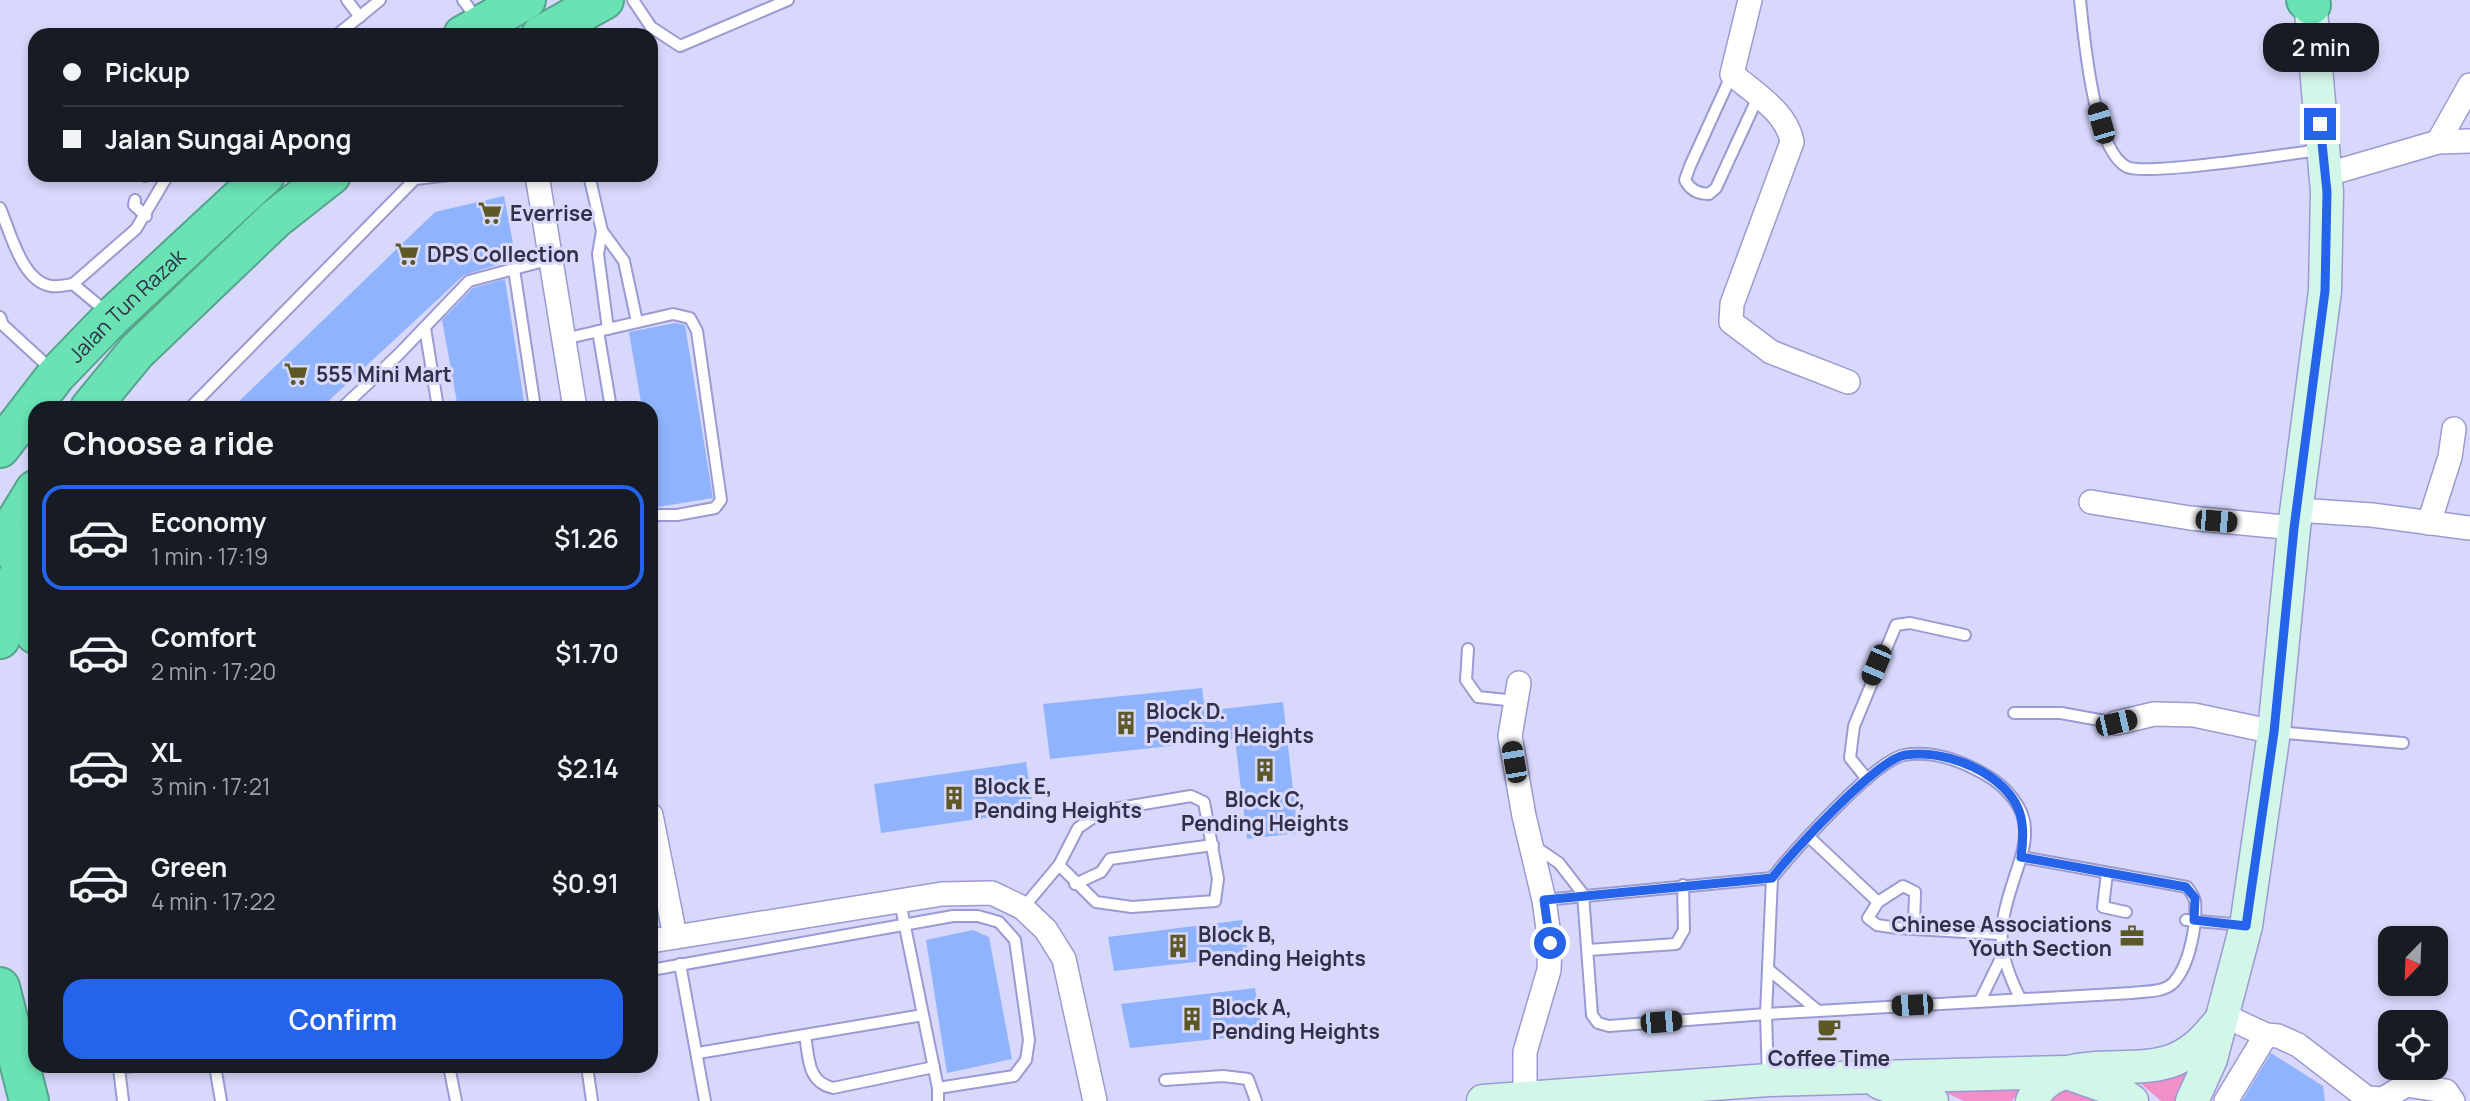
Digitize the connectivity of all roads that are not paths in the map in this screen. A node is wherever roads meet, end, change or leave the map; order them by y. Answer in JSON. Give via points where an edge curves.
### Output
{"nodes":[{"id":1,"x":347,"y":0,"type":"edge"},
{"id":2,"x":380,"y":0,"type":"edge"},
{"id":3,"x":526,"y":0,"type":"edge"},
{"id":4,"x":604,"y":0,"type":"edge"},
{"id":5,"x":634,"y":0,"type":"edge"},
{"id":6,"x":788,"y":0,"type":"edge"},
{"id":7,"x":1750,"y":0,"type":"edge"},
{"id":8,"x":2080,"y":0,"type":"edge"},
{"id":9,"x":2309,"y":2,"type":"edge"},
{"id":10,"x":360,"y":17,"type":"junction"},
{"id":11,"x":469,"y":20,"type":"edge"},
{"id":12,"x":346,"y":28,"type":"edge"},
{"id":13,"x":554,"y":28,"type":"edge"},
{"id":14,"x":653,"y":28,"type":"edge"},
{"id":15,"x":658,"y":32,"type":"edge"},
{"id":16,"x":1732,"y":74,"type":"junction"},
{"id":17,"x":2470,"y":85,"type":"edge"},
{"id":18,"x":1758,"y":97,"type":"junction"},
{"id":19,"x":2470,"y":141,"type":"edge"},
{"id":20,"x":2438,"y":142,"type":"junction"},
{"id":21,"x":2324,"y":162,"type":"junction"},
{"id":22,"x":164,"y":182,"type":"edge"},
{"id":23,"x":256,"y":182,"type":"edge"},
{"id":24,"x":322,"y":182,"type":"edge"},
{"id":25,"x":412,"y":182,"type":"edge"},
{"id":26,"x":538,"y":182,"type":"edge"},
{"id":27,"x":591,"y":182,"type":"edge"},
{"id":28,"x":135,"y":200,"type":"dead end"},
{"id":29,"x":0,"y":208,"type":"edge"},
{"id":30,"x":146,"y":216,"type":"junction"},
{"id":31,"x":602,"y":230,"type":"junction"},
{"id":32,"x":551,"y":259,"type":"junction"},
{"id":33,"x":514,"y":269,"type":"junction"},
{"id":34,"x":73,"y":284,"type":"junction"},
{"id":35,"x":112,"y":317,"type":"junction"},
{"id":36,"x":637,"y":322,"type":"junction"},
{"id":37,"x":1,"y":324,"type":"edge"},
{"id":38,"x":425,"y":328,"type":"junction"},
{"id":39,"x":603,"y":330,"type":"junction"},
{"id":40,"x":564,"y":339,"type":"junction"},
{"id":41,"x":137,"y":351,"type":"junction"},
{"id":42,"x":56,"y":375,"type":"junction"},
{"id":43,"x":1848,"y":383,"type":"dead end"},
{"id":44,"x":35,"y":401,"type":"edge"},
{"id":45,"x":96,"y":401,"type":"edge"},
{"id":46,"x":111,"y":401,"type":"edge"},
{"id":47,"x":197,"y":401,"type":"edge"},
{"id":48,"x":349,"y":401,"type":"edge"},
{"id":49,"x":438,"y":401,"type":"edge"},
{"id":50,"x":535,"y":401,"type":"edge"},
{"id":51,"x":574,"y":401,"type":"edge"},
{"id":52,"x":610,"y":401,"type":"edge"},
{"id":53,"x":28,"y":410,"type":"edge"},
{"id":54,"x":2454,"y":429,"type":"dead end"},
{"id":55,"x":5,"y":439,"type":"edge"},
{"id":56,"x":28,"y":502,"type":"edge"},
{"id":57,"x":2091,"y":502,"type":"dead end"},
{"id":58,"x":658,"y":515,"type":"edge"},
{"id":59,"x":2295,"y":519,"type":"junction"},
{"id":60,"x":2429,"y":523,"type":"junction"},
{"id":61,"x":2470,"y":528,"type":"edge"},
{"id":62,"x":0,"y":547,"type":"edge"},
{"id":63,"x":28,"y":553,"type":"edge"},
{"id":64,"x":1965,"y":635,"type":"dead end"},
{"id":65,"x":0,"y":639,"type":"edge"},
{"id":66,"x":1468,"y":649,"type":"dead end"},
{"id":67,"x":1518,"y":692,"type":"joint"},
{"id":68,"x":2014,"y":713,"type":"dead end"},
{"id":69,"x":2116,"y":723,"type":"joint"},
{"id":70,"x":2274,"y":732,"type":"junction"},
{"id":71,"x":2403,"y":743,"type":"dead end"},
{"id":72,"x":1867,"y":779,"type":"junction"},
{"id":73,"x":1809,"y":837,"type":"junction"},
{"id":74,"x":1531,"y":844,"type":"junction"},
{"id":75,"x":1213,"y":845,"type":"junction"},
{"id":76,"x":658,"y":850,"type":"edge"},
{"id":77,"x":2021,"y":857,"type":"junction"},
{"id":78,"x":1059,"y":865,"type":"junction"},
{"id":79,"x":2107,"y":873,"type":"junction"},
{"id":80,"x":1772,"y":878,"type":"junction"},
{"id":81,"x":1075,"y":884,"type":"junction"},
{"id":82,"x":1683,"y":885,"type":"junction"},
{"id":83,"x":1583,"y":894,"type":"junction"},
{"id":84,"x":1544,"y":900,"type":"junction"},
{"id":85,"x":1878,"y":902,"type":"junction"},
{"id":86,"x":1023,"y":908,"type":"junction"},
{"id":87,"x":902,"y":912,"type":"junction"},
{"id":88,"x":2126,"y":912,"type":"dead end"},
{"id":89,"x":2190,"y":920,"type":"junction"},
{"id":90,"x":2246,"y":926,"type":"junction"},
{"id":91,"x":1914,"y":929,"type":"junction"},
{"id":92,"x":2000,"y":934,"type":"junction"},
{"id":93,"x":675,"y":936,"type":"junction"},
{"id":94,"x":658,"y":940,"type":"edge"},
{"id":95,"x":1588,"y":950,"type":"junction"},
{"id":96,"x":2003,"y":954,"type":"junction"},
{"id":97,"x":680,"y":964,"type":"junction"},
{"id":98,"x":658,"y":969,"type":"edge"},
{"id":99,"x":1768,"y":970,"type":"junction"},
{"id":100,"x":0,"y":987,"type":"edge"},
{"id":101,"x":2020,"y":998,"type":"junction"},
{"id":102,"x":1980,"y":1001,"type":"junction"},
{"id":103,"x":1817,"y":1010,"type":"junction"},
{"id":104,"x":1766,"y":1014,"type":"junction"},
{"id":105,"x":923,"y":1015,"type":"junction"},
{"id":106,"x":2222,"y":1017,"type":"junction"},
{"id":107,"x":805,"y":1035,"type":"junction"},
{"id":108,"x":2266,"y":1035,"type":"junction"},
{"id":109,"x":698,"y":1053,"type":"junction"},
{"id":110,"x":934,"y":1067,"type":"junction"},
{"id":111,"x":2064,"y":1072,"type":"junction"},
{"id":112,"x":120,"y":1073,"type":"edge"},
{"id":113,"x":216,"y":1073,"type":"edge"},
{"id":114,"x":450,"y":1073,"type":"edge"},
{"id":115,"x":588,"y":1073,"type":"edge"},
{"id":116,"x":1859,"y":1075,"type":"junction"},
{"id":117,"x":1165,"y":1080,"type":"dead end"},
{"id":118,"x":1768,"y":1080,"type":"junction"},
{"id":119,"x":938,"y":1088,"type":"junction"},
{"id":120,"x":1824,"y":1089,"type":"edge"},
{"id":121,"x":2345,"y":1093,"type":"edge"},
{"id":122,"x":1648,"y":1094,"type":"edge"},
{"id":123,"x":1886,"y":1094,"type":"edge"},
{"id":124,"x":1525,"y":1097,"type":"junction"},
{"id":125,"x":452,"y":1100,"type":"edge"},
{"id":126,"x":29,"y":1101,"type":"edge"},
{"id":127,"x":123,"y":1101,"type":"edge"},
{"id":128,"x":221,"y":1101,"type":"edge"},
{"id":129,"x":592,"y":1101,"type":"edge"},
{"id":130,"x":705,"y":1101,"type":"edge"},
{"id":131,"x":938,"y":1101,"type":"edge"},
{"id":132,"x":1094,"y":1101,"type":"edge"},
{"id":133,"x":1256,"y":1101,"type":"edge"},
{"id":134,"x":1483,"y":1101,"type":"edge"},
{"id":135,"x":1932,"y":1101,"type":"edge"},
{"id":136,"x":2032,"y":1101,"type":"edge"},
{"id":137,"x":2132,"y":1101,"type":"edge"},
{"id":138,"x":2192,"y":1101,"type":"edge"},
{"id":139,"x":2225,"y":1101,"type":"edge"},
{"id":140,"x":2453,"y":1101,"type":"edge"}],
"edges":[{"from":1,"to":10,"type":"lane"},
{"from":2,"to":10,"type":"lane"},
{"from":3,"to":11,"type":"highway"},
{"from":4,"to":13,"type":"highway"},
{"from":5,"to":14,"type":"lane"},
{"from":6,"to":15,"type":"lane","via":[[680,46]]},
{"from":7,"to":16,"type":"street"},
{"from":8,"to":21,"type":"lane","via":[[2088,74],[2108,147],[2126,167]]},
{"from":9,"to":21,"type":"street"},
{"from":10,"to":12,"type":"lane"},
{"from":16,"to":18,"type":"street"},
{"from":16,"to":18,"type":"lane","via":[[1690,166],[1685,180],[1689,187],[1702,194],[1716,188]]},
{"from":17,"to":20,"type":"street"},
{"from":18,"to":43,"type":"street","via":[[1790,127],[1792,142],[1732,304],[1731,322],[1771,352]]},
{"from":19,"to":20,"type":"street"},
{"from":20,"to":21,"type":"street"},
{"from":21,"to":59,"type":"street","via":[[2325,291]]},
{"from":22,"to":30,"type":"lane"},
{"from":23,"to":35,"type":"highway","name":"Jalan Tun Razak"},
{"from":24,"to":41,"type":"highway","name":"Jalan Tun Razak","via":[[275,219]]},
{"from":25,"to":47,"type":"lane"},
{"from":26,"to":32,"type":"street"},
{"from":27,"to":31,"type":"lane"},
{"from":28,"to":30,"type":"lane","via":[[134,205]]},
{"from":29,"to":34,"type":"lane","via":[[35,278],[51,286]]},
{"from":30,"to":34,"type":"lane"},
{"from":31,"to":36,"type":"lane","via":[[624,261]]},
{"from":31,"to":39,"type":"lane","via":[[598,254]]},
{"from":32,"to":33,"type":"lane"},
{"from":32,"to":40,"type":"street"},
{"from":33,"to":38,"type":"lane","via":[[469,281]]},
{"from":33,"to":50,"type":"lane"},
{"from":34,"to":35,"type":"lane"},
{"from":35,"to":42,"type":"highway","name":"Jalan Tun Razak"},
{"from":36,"to":39,"type":"lane"},
{"from":36,"to":58,"type":"lane","via":[[673,314],[690,318],[697,331],[722,500],[715,508]]},
{"from":37,"to":42,"type":"lane"},
{"from":38,"to":48,"type":"lane"},
{"from":38,"to":49,"type":"lane"},
{"from":39,"to":40,"type":"lane"},
{"from":39,"to":52,"type":"lane"},
{"from":40,"to":51,"type":"street"},
{"from":41,"to":45,"type":"highway","name":"Jalan Tun Razak"},
{"from":41,"to":46,"type":"highway"},
{"from":42,"to":44,"type":"highway","name":"Jalan Tun Razak"},
{"from":53,"to":55,"type":"highway","name":"Jalan Tun Razak"},
{"from":54,"to":60,"type":"street"},
{"from":56,"to":62,"type":"highway"},
{"from":57,"to":59,"type":"street","via":[[2190,518]]},
{"from":59,"to":60,"type":"street"},
{"from":59,"to":70,"type":"street"},
{"from":60,"to":61,"type":"street"},
{"from":63,"to":65,"type":"highway","via":[[9,598]]},
{"from":64,"to":72,"type":"lane","via":[[1910,622],[1896,625],[1854,726],[1850,758]]},
{"from":66,"to":67,"type":"lane","via":[[1466,680],[1478,697]]},
{"from":67,"to":74,"type":"street","via":[[1510,736]]},
{"from":68,"to":69,"type":"lane","via":[[2061,713]]},
{"from":69,"to":70,"type":"street","via":[[2154,714],[2194,715]]},
{"from":70,"to":71,"type":"lane"},
{"from":70,"to":90,"type":"street"},
{"from":72,"to":73,"type":"lane"},
{"from":72,"to":77,"type":"lane","via":[[1904,755],[1966,763],[1991,778],[2019,808],[2025,828]]},
{"from":73,"to":80,"type":"lane"},
{"from":73,"to":85,"type":"lane"},
{"from":74,"to":83,"type":"lane","via":[[1559,863]]},
{"from":74,"to":84,"type":"street"},
{"from":75,"to":78,"type":"lane","via":[[1204,802],[1191,796],[1107,810],[1078,828]]},
{"from":75,"to":81,"type":"lane","via":[[1110,859],[1101,872]]},
{"from":75,"to":81,"type":"lane","via":[[1218,879],[1215,901],[1132,907],[1096,902]]},
{"from":76,"to":93,"type":"street"},
{"from":77,"to":79,"type":"lane"},
{"from":77,"to":92,"type":"lane"},
{"from":78,"to":81,"type":"lane"},
{"from":78,"to":86,"type":"lane"},
{"from":79,"to":88,"type":"lane","via":[[2104,907]]},
{"from":79,"to":89,"type":"lane","via":[[2186,887],[2195,898]]},
{"from":80,"to":82,"type":"lane"},
{"from":80,"to":99,"type":"lane"},
{"from":82,"to":83,"type":"lane"},
{"from":82,"to":95,"type":"lane","via":[[1685,930],[1676,944]]},
{"from":83,"to":84,"type":"lane"},
{"from":83,"to":95,"type":"lane"},
{"from":84,"to":124,"type":"street","via":[[1549,970],[1525,1052]]},
{"from":85,"to":91,"type":"lane","via":[[1868,918],[1877,925]]},
{"from":85,"to":91,"type":"lane","via":[[1903,886],[1915,892]]},
{"from":86,"to":87,"type":"street","via":[[992,893],[967,891]]},
{"from":86,"to":132,"type":"street","via":[[1046,930],[1064,960]]},
{"from":87,"to":93,"type":"street"},
{"from":87,"to":97,"type":"lane"},
{"from":87,"to":105,"type":"lane"},
{"from":87,"to":119,"type":"lane","via":[[978,916],[999,922],[1015,940],[1028,1040],[1026,1060],[1014,1076]]},
{"from":89,"to":90,"type":"lane"},
{"from":89,"to":101,"type":"lane","via":[[2187,960],[2174,983],[2160,990]]},
{"from":90,"to":106,"type":"street"},
{"from":91,"to":92,"type":"lane"},
{"from":92,"to":96,"type":"lane"},
{"from":93,"to":94,"type":"street"},
{"from":95,"to":104,"type":"lane","via":[[1592,1015],[1598,1023],[1609,1026]]},
{"from":96,"to":101,"type":"lane"},
{"from":96,"to":102,"type":"lane"},
{"from":97,"to":98,"type":"lane"},
{"from":97,"to":109,"type":"lane"},
{"from":99,"to":103,"type":"lane"},
{"from":99,"to":104,"type":"lane"},
{"from":100,"to":126,"type":"highway"},
{"from":101,"to":102,"type":"lane"},
{"from":102,"to":103,"type":"lane"},
{"from":103,"to":104,"type":"lane"},
{"from":104,"to":118,"type":"lane"},
{"from":105,"to":107,"type":"lane"},
{"from":105,"to":110,"type":"lane"},
{"from":106,"to":108,"type":"street"},
{"from":106,"to":111,"type":"street","via":[[2200,1045],[2173,1061]]},
{"from":106,"to":138,"type":"street","via":[[2211,1059]]},
{"from":107,"to":109,"type":"lane"},
{"from":107,"to":110,"type":"lane","via":[[813,1077],[833,1088]]},
{"from":108,"to":121,"type":"street","via":[[2298,1045]]},
{"from":108,"to":139,"type":"street"},
{"from":109,"to":130,"type":"lane"},
{"from":110,"to":119,"type":"lane"},
{"from":111,"to":116,"type":"street"},
{"from":111,"to":136,"type":"street","via":[[2043,1084]]},
{"from":111,"to":137,"type":"street","via":[[2116,1090]]},
{"from":112,"to":127,"type":"lane"},
{"from":113,"to":128,"type":"lane"},
{"from":114,"to":125,"type":"lane"},
{"from":115,"to":129,"type":"lane"},
{"from":116,"to":120,"type":"street"},
{"from":116,"to":123,"type":"street"},
{"from":117,"to":133,"type":"lane","via":[[1248,1079]]},
{"from":118,"to":120,"type":"street"},
{"from":118,"to":122,"type":"street"},
{"from":119,"to":131,"type":"lane"},
{"from":121,"to":140,"type":"street","via":[[2383,1099],[2406,1085],[2445,1091]]},
{"from":122,"to":124,"type":"street"},
{"from":123,"to":135,"type":"street"},
{"from":124,"to":134,"type":"street"}]}
